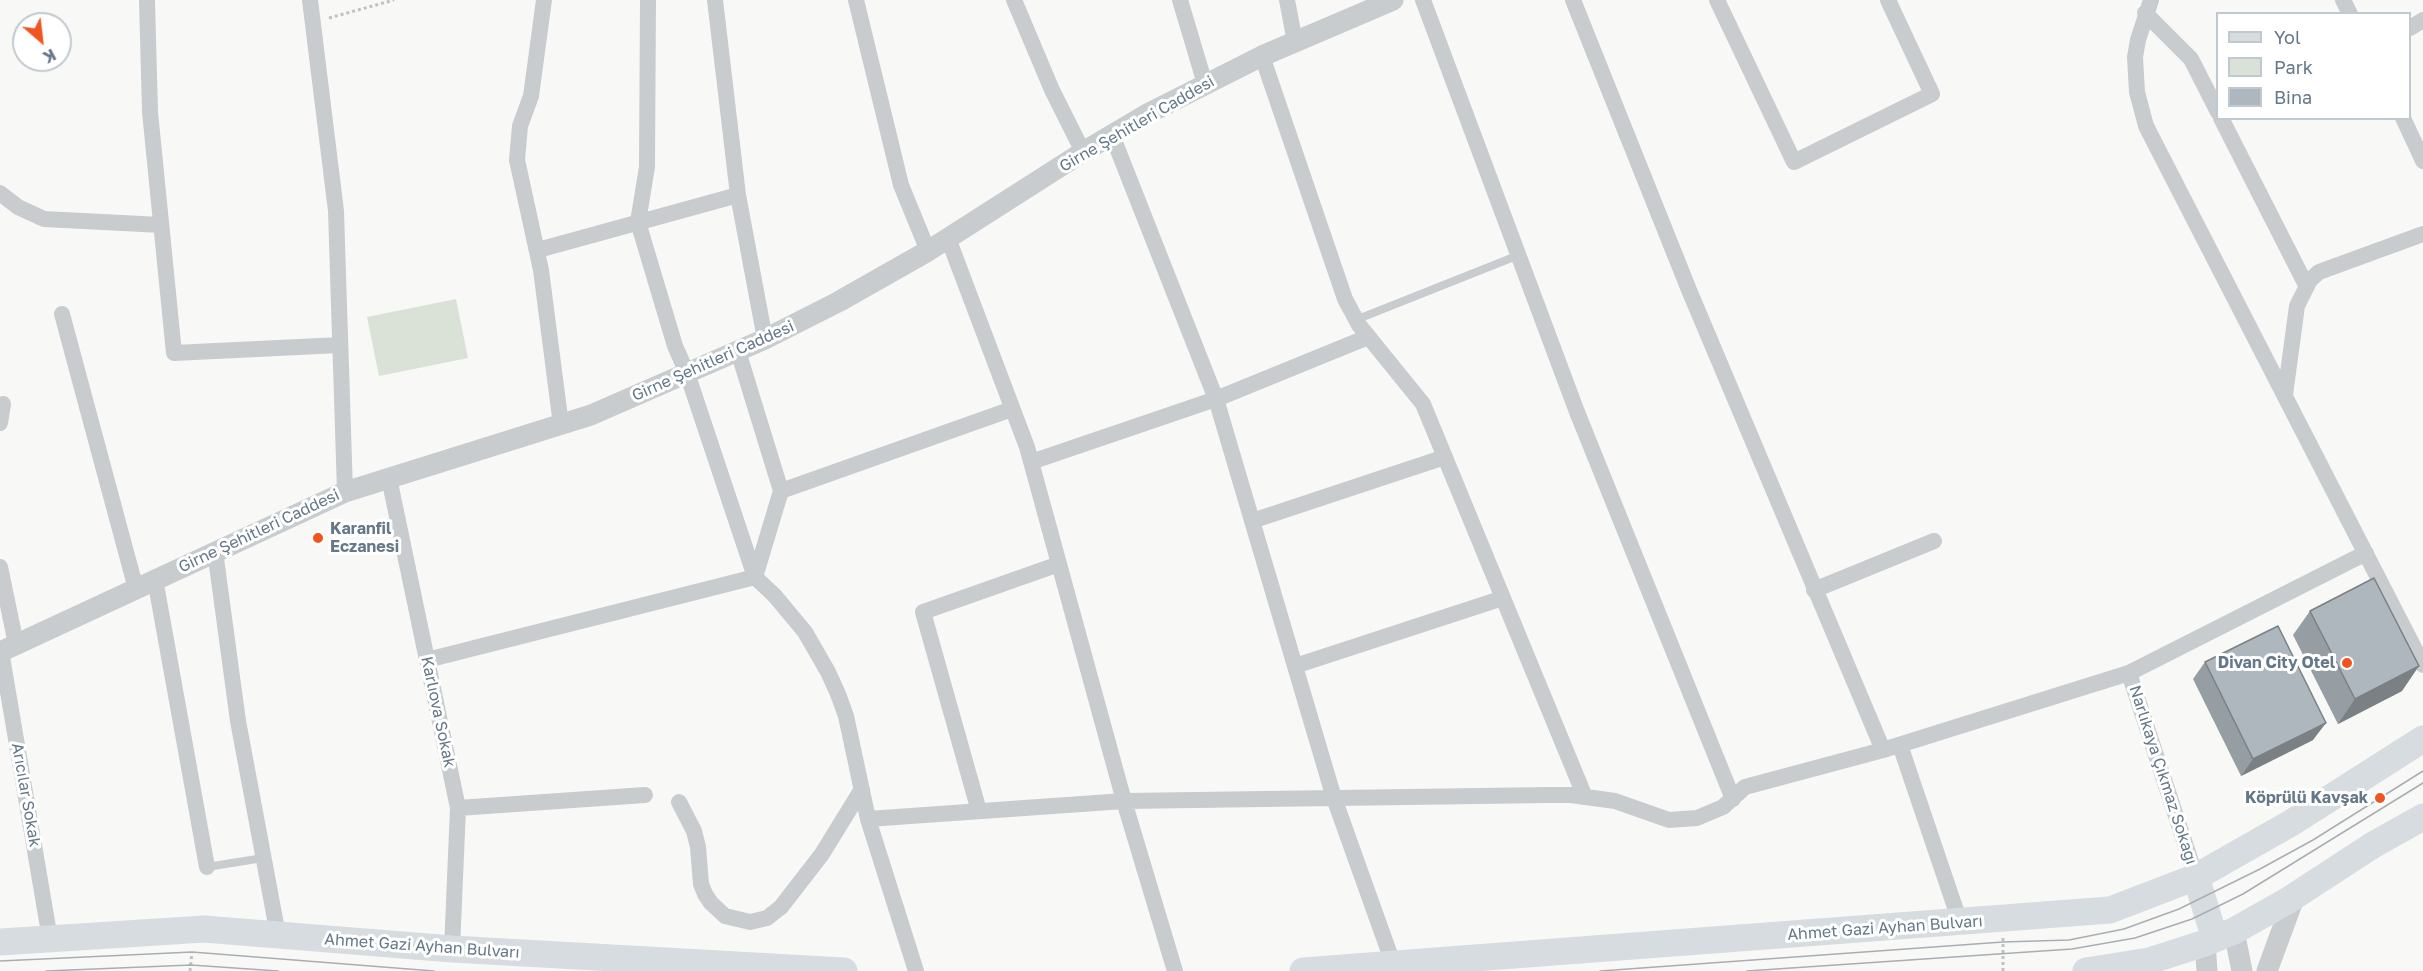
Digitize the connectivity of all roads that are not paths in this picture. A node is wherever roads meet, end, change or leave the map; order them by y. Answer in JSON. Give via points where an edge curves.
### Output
{"nodes":[{"id":1,"x":147,"y":0,"type":"edge"},
{"id":2,"x":310,"y":0,"type":"edge"},
{"id":3,"x":543,"y":0,"type":"edge"},
{"id":4,"x":648,"y":0,"type":"edge"},
{"id":5,"x":715,"y":0,"type":"edge"},
{"id":6,"x":856,"y":0,"type":"edge"},
{"id":7,"x":1014,"y":0,"type":"edge"},
{"id":8,"x":1180,"y":0,"type":"edge"},
{"id":9,"x":1287,"y":0,"type":"edge"},
{"id":10,"x":1394,"y":0,"type":"edge"},
{"id":11,"x":1423,"y":0,"type":"edge"},
{"id":12,"x":1573,"y":0,"type":"edge"},
{"id":13,"x":1717,"y":0,"type":"edge"},
{"id":14,"x":1888,"y":0,"type":"edge"},
{"id":15,"x":2148,"y":7,"type":"edge"},
{"id":16,"x":1295,"y":42,"type":"junction"},
{"id":17,"x":1262,"y":56,"type":"junction"},
{"id":18,"x":1205,"y":84,"type":"junction"},
{"id":19,"x":2216,"y":110,"type":"edge"},
{"id":20,"x":2222,"y":120,"type":"edge"},
{"id":21,"x":2404,"y":120,"type":"edge"},
{"id":22,"x":1112,"y":135,"type":"junction"},
{"id":23,"x":1083,"y":153,"type":"junction"},
{"id":24,"x":2423,"y":161,"type":"edge"},
{"id":25,"x":0,"y":193,"type":"edge"},
{"id":26,"x":738,"y":195,"type":"junction"},
{"id":27,"x":638,"y":222,"type":"junction"},
{"id":28,"x":161,"y":225,"type":"junction"},
{"id":29,"x":2423,"y":234,"type":"edge"},
{"id":30,"x":948,"y":238,"type":"junction"},
{"id":31,"x":537,"y":250,"type":"junction"},
{"id":32,"x":928,"y":251,"type":"junction"},
{"id":33,"x":1519,"y":255,"type":"junction"},
{"id":34,"x":2306,"y":285,"type":"junction"},
{"id":35,"x":62,"y":314,"type":"dead end"},
{"id":36,"x":1363,"y":331,"type":"junction"},
{"id":37,"x":765,"y":339,"type":"junction"},
{"id":38,"x":340,"y":345,"type":"junction"},
{"id":39,"x":738,"y":351,"type":"junction"},
{"id":40,"x":687,"y":373,"type":"junction"},
{"id":41,"x":2285,"y":395,"type":"junction"},
{"id":42,"x":1216,"y":399,"type":"junction"},
{"id":43,"x":3,"y":404,"type":"dead end"},
{"id":44,"x":1012,"y":409,"type":"junction"},
{"id":45,"x":0,"y":423,"type":"edge"},
{"id":46,"x":561,"y":425,"type":"junction"},
{"id":47,"x":1445,"y":457,"type":"junction"},
{"id":48,"x":1030,"y":462,"type":"junction"},
{"id":49,"x":389,"y":478,"type":"junction"},
{"id":50,"x":781,"y":491,"type":"junction"},
{"id":51,"x":345,"y":492,"type":"junction"},
{"id":52,"x":1252,"y":521,"type":"junction"},
{"id":53,"x":1934,"y":541,"type":"dead end"},
{"id":54,"x":215,"y":551,"type":"junction"},
{"id":55,"x":2366,"y":554,"type":"junction"},
{"id":56,"x":1059,"y":564,"type":"junction"},
{"id":57,"x":0,"y":567,"type":"edge"},
{"id":58,"x":755,"y":577,"type":"junction"},
{"id":59,"x":156,"y":579,"type":"junction"},
{"id":60,"x":136,"y":589,"type":"junction"},
{"id":61,"x":1814,"y":590,"type":"junction"},
{"id":62,"x":1503,"y":598,"type":"junction"},
{"id":63,"x":6,"y":649,"type":"edge"},
{"id":64,"x":427,"y":660,"type":"junction"},
{"id":65,"x":2423,"y":665,"type":"edge"},
{"id":66,"x":1295,"y":666,"type":"junction"},
{"id":67,"x":2129,"y":673,"type":"junction"},
{"id":68,"x":2423,"y":739,"type":"edge"},
{"id":69,"x":1900,"y":745,"type":"junction"},
{"id":70,"x":1883,"y":750,"type":"junction"},
{"id":71,"x":862,"y":789,"type":"junction"},
{"id":72,"x":645,"y":795,"type":"dead end"},
{"id":73,"x":1585,"y":797,"type":"junction"},
{"id":74,"x":1334,"y":798,"type":"junction"},
{"id":75,"x":1733,"y":800,"type":"junction"},
{"id":76,"x":1124,"y":801,"type":"junction"},
{"id":77,"x":679,"y":802,"type":"dead end"},
{"id":78,"x":458,"y":808,"type":"junction"},
{"id":79,"x":979,"y":812,"type":"junction"},
{"id":80,"x":2423,"y":817,"type":"edge"},
{"id":81,"x":868,"y":819,"type":"junction"},
{"id":82,"x":263,"y":858,"type":"junction"},
{"id":83,"x":207,"y":867,"type":"joint"},
{"id":84,"x":2196,"y":877,"type":"junction"},
{"id":85,"x":2295,"y":895,"type":"junction"},
{"id":86,"x":1960,"y":922,"type":"junction"},
{"id":87,"x":278,"y":935,"type":"junction"},
{"id":88,"x":2218,"y":937,"type":"junction"},
{"id":89,"x":50,"y":939,"type":"junction"},
{"id":90,"x":0,"y":942,"type":"edge"},
{"id":91,"x":452,"y":949,"type":"junction"},
{"id":92,"x":1394,"y":966,"type":"junction"},
{"id":93,"x":2125,"y":969,"type":"edge"},
{"id":94,"x":844,"y":971,"type":"edge"},
{"id":95,"x":916,"y":971,"type":"edge"},
{"id":96,"x":1175,"y":971,"type":"edge"},
{"id":97,"x":1303,"y":971,"type":"edge"},
{"id":98,"x":2086,"y":971,"type":"edge"},
{"id":99,"x":2207,"y":971,"type":"edge"},
{"id":100,"x":2242,"y":971,"type":"edge"},
{"id":101,"x":2267,"y":971,"type":"edge"}],
"edges":[{"from":1,"to":28,"type":"street","via":[[150,112]]},
{"from":2,"to":38,"type":"street","via":[[336,211]]},
{"from":3,"to":31,"type":"street","via":[[531,96],[517,141],[519,178]]},
{"from":4,"to":27,"type":"street","via":[[647,167]]},
{"from":5,"to":26,"type":"street"},
{"from":6,"to":32,"type":"street","via":[[901,185]]},
{"from":7,"to":23,"type":"street"},
{"from":8,"to":18,"type":"street"},
{"from":9,"to":16,"type":"street"},
{"from":10,"to":16,"type":"street","name":"Girne Şehitleri Caddesi"},
{"from":11,"to":33,"type":"street"},
{"from":12,"to":61,"type":"street"},
{"from":13,"to":14,"type":"street","via":[[1794,162],[1932,94]]},
{"from":15,"to":19,"type":"street","via":[[2191,59]]},
{"from":15,"to":41,"type":"street","via":[[2138,40],[2135,74],[2146,126]]},
{"from":16,"to":17,"type":"street","name":"Girne Şehitleri Caddesi"},
{"from":17,"to":18,"type":"street","name":"Girne Şehitleri Caddesi"},
{"from":17,"to":36,"type":"street","via":[[1345,299]]},
{"from":18,"to":22,"type":"street","name":"Girne Şehitleri Caddesi"},
{"from":20,"to":34,"type":"street"},
{"from":21,"to":24,"type":"street"},
{"from":22,"to":23,"type":"street","name":"Girne Şehitleri Caddesi"},
{"from":22,"to":42,"type":"street"},
{"from":23,"to":30,"type":"street","name":"Girne Şehitleri Caddesi"},
{"from":25,"to":28,"type":"street","via":[[44,219]]},
{"from":26,"to":27,"type":"street"},
{"from":26,"to":37,"type":"street"},
{"from":27,"to":31,"type":"street"},
{"from":27,"to":40,"type":"street","via":[[675,346]]},
{"from":28,"to":38,"type":"street","via":[[174,353]]},
{"from":29,"to":34,"type":"street","via":[[2319,272]]},
{"from":30,"to":32,"type":"street","name":"Girne Şehitleri Caddesi"},
{"from":30,"to":44,"type":"street"},
{"from":31,"to":46,"type":"street"},
{"from":32,"to":37,"type":"street","name":"Girne Şehitleri Caddesi"},
{"from":33,"to":36,"type":"lane","via":[[1363,317]]},
{"from":33,"to":75,"type":"street","via":[[1577,412]]},
{"from":34,"to":41,"type":"street","via":[[2297,306]]},
{"from":35,"to":60,"type":"street"},
{"from":36,"to":42,"type":"street"},
{"from":36,"to":47,"type":"street","via":[[1423,404]]},
{"from":37,"to":39,"type":"street","name":"Girne Şehitleri Caddesi"},
{"from":38,"to":51,"type":"street"},
{"from":39,"to":40,"type":"street","name":"Girne Şehitleri Caddesi"},
{"from":39,"to":50,"type":"street"},
{"from":40,"to":46,"type":"street","name":"Girne Şehitleri Caddesi"},
{"from":40,"to":58,"type":"street"},
{"from":41,"to":55,"type":"street"},
{"from":42,"to":48,"type":"street"},
{"from":42,"to":52,"type":"street"},
{"from":43,"to":45,"type":"street"},
{"from":44,"to":48,"type":"street"},
{"from":44,"to":50,"type":"street"},
{"from":46,"to":49,"type":"street","name":"Girne Şehitleri Caddesi"},
{"from":47,"to":52,"type":"street"},
{"from":47,"to":62,"type":"street"},
{"from":48,"to":56,"type":"street"},
{"from":49,"to":51,"type":"street","name":"Girne Şehitleri Caddesi"},
{"from":49,"to":64,"type":"street","name":"Karlıova Sokak"},
{"from":50,"to":58,"type":"street"},
{"from":51,"to":54,"type":"street","name":"Girne Şehitleri Caddesi"},
{"from":52,"to":66,"type":"street"},
{"from":53,"to":61,"type":"street"},
{"from":54,"to":59,"type":"street","name":"Girne Şehitleri Caddesi"},
{"from":54,"to":82,"type":"street","via":[[238,721]]},
{"from":55,"to":65,"type":"street"},
{"from":55,"to":67,"type":"street"},
{"from":56,"to":76,"type":"street"},
{"from":56,"to":79,"type":"street","via":[[923,612]]},
{"from":57,"to":63,"type":"street","name":"Arıcılar Sokak"},
{"from":58,"to":64,"type":"street"},
{"from":58,"to":71,"type":"street","via":[[790,613],[828,672],[846,716]]},
{"from":59,"to":60,"type":"street","name":"Girne Şehitleri Caddesi"},
{"from":59,"to":83,"type":"street"},
{"from":60,"to":63,"type":"street","name":"Girne Şehitleri Caddesi"},
{"from":61,"to":70,"type":"street"},
{"from":62,"to":66,"type":"street"},
{"from":62,"to":73,"type":"street"},
{"from":63,"to":89,"type":"street","name":"Arıcılar Sokak"},
{"from":64,"to":78,"type":"street","name":"Karlıova Sokak"},
{"from":66,"to":74,"type":"street"},
{"from":67,"to":69,"type":"street"},
{"from":67,"to":84,"type":"street","name":"Narlıkaya Çıkmaz Sokağı"},
{"from":68,"to":84,"type":"main road","name":"Ahmet Gazi Ayhan Bulvarı","via":[[2291,823]]},
{"from":69,"to":70,"type":"street"},
{"from":69,"to":86,"type":"street"},
{"from":70,"to":75,"type":"street","via":[[1745,787]]},
{"from":71,"to":77,"type":"street","via":[[822,854],[781,907],[767,918],[750,922],[725,916],[705,894],[694,831]]},
{"from":71,"to":81,"type":"street"},
{"from":72,"to":78,"type":"street"},
{"from":73,"to":74,"type":"street"},
{"from":73,"to":75,"type":"street","via":[[1633,806],[1669,820],[1704,816]]},
{"from":74,"to":76,"type":"street"},
{"from":74,"to":92,"type":"street"},
{"from":76,"to":79,"type":"street"},
{"from":76,"to":96,"type":"street"},
{"from":78,"to":91,"type":"street","name":"Karlıova Sokak"},
{"from":79,"to":81,"type":"street"},
{"from":80,"to":85,"type":"main road"},
{"from":81,"to":95,"type":"street"},
{"from":82,"to":83,"type":"lane"},
{"from":82,"to":87,"type":"street"},
{"from":84,"to":86,"type":"main road","name":"Ahmet Gazi Ayhan Bulvarı","via":[[2110,909]]},
{"from":84,"to":88,"type":"main road"},
{"from":85,"to":88,"type":"main road"},
{"from":85,"to":101,"type":"street"},
{"from":86,"to":92,"type":"main road","name":"Ahmet Gazi Ayhan Bulvarı"},
{"from":87,"to":89,"type":"main road","name":"Ahmet Gazi Ayhan Bulvarı","via":[[204,929]]},
{"from":87,"to":91,"type":"main road","name":"Ahmet Gazi Ayhan Bulvarı"},
{"from":88,"to":93,"type":"main road"},
{"from":88,"to":99,"type":"street"},
{"from":88,"to":100,"type":"street"},
{"from":89,"to":90,"type":"main road","name":"Ahmet Gazi Ayhan Bulvarı"},
{"from":91,"to":94,"type":"main road","name":"Ahmet Gazi Ayhan Bulvarı"},
{"from":92,"to":97,"type":"main road","name":"Ahmet Gazi Ayhan Bulvarı"},
{"from":93,"to":98,"type":"main road"}]}
